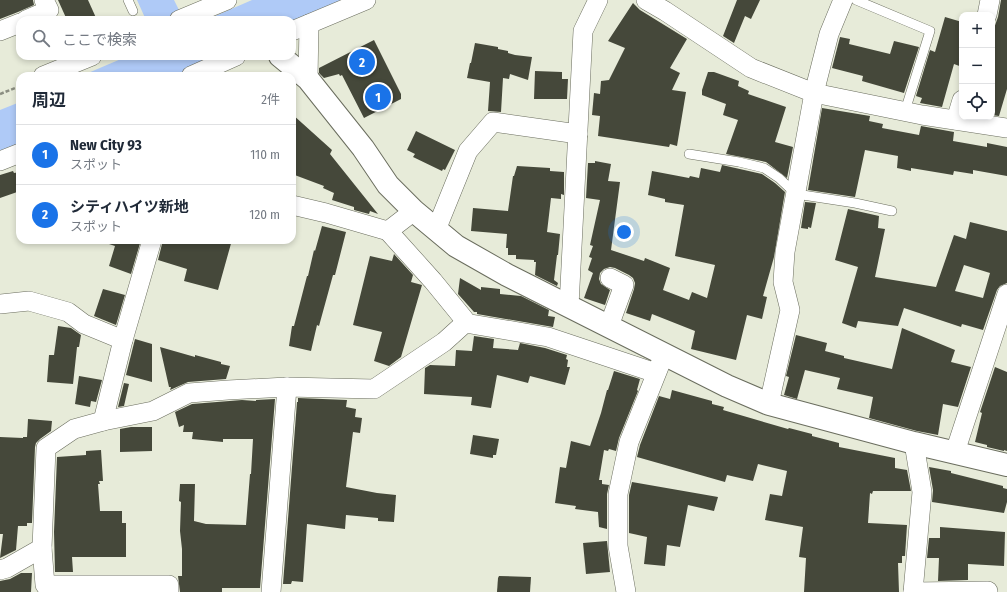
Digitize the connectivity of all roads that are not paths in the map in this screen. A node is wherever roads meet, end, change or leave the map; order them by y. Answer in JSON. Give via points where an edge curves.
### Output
{"nodes":[{"id":1,"x":44,"y":0,"type":"edge"},
{"id":2,"x":128,"y":0,"type":"edge"},
{"id":3,"x":227,"y":0,"type":"edge"},
{"id":4,"x":366,"y":0,"type":"edge"},
{"id":5,"x":598,"y":0,"type":"edge"},
{"id":6,"x":646,"y":0,"type":"edge"},
{"id":7,"x":843,"y":0,"type":"edge"},
{"id":8,"x":856,"y":0,"type":"edge"},
{"id":9,"x":990,"y":0,"type":"edge"},
{"id":10,"x":133,"y":11,"type":"dead end"},
{"id":11,"x":988,"y":12,"type":"edge"},
{"id":12,"x":35,"y":16,"type":"edge"},
{"id":13,"x":189,"y":16,"type":"edge"},
{"id":14,"x":16,"y":25,"type":"edge"},
{"id":15,"x":300,"y":28,"type":"edge"},
{"id":16,"x":0,"y":31,"type":"edge"},
{"id":17,"x":82,"y":60,"type":"edge"},
{"id":18,"x":227,"y":60,"type":"edge"},
{"id":19,"x":285,"y":60,"type":"edge"},
{"id":20,"x":53,"y":72,"type":"edge"},
{"id":21,"x":200,"y":72,"type":"edge"},
{"id":22,"x":308,"y":79,"type":"junction"},
{"id":23,"x":814,"y":93,"type":"junction"},
{"id":24,"x":959,"y":110,"type":"edge"},
{"id":25,"x":905,"y":111,"type":"junction"},
{"id":26,"x":956,"y":120,"type":"junction"},
{"id":27,"x":1007,"y":128,"type":"edge"},
{"id":28,"x":578,"y":134,"type":"junction"},
{"id":29,"x":689,"y":154,"type":"dead end"},
{"id":30,"x":16,"y":155,"type":"edge"},
{"id":31,"x":0,"y":161,"type":"edge"},
{"id":32,"x":796,"y":194,"type":"junction"},
{"id":33,"x":296,"y":206,"type":"edge"},
{"id":34,"x":414,"y":211,"type":"junction"},
{"id":35,"x":892,"y":212,"type":"dead end"},
{"id":36,"x":436,"y":230,"type":"junction"},
{"id":37,"x":388,"y":231,"type":"junction"},
{"id":38,"x":151,"y":244,"type":"edge"},
{"id":39,"x":610,"y":278,"type":"dead end"},
{"id":40,"x":1007,"y":294,"type":"edge"},
{"id":41,"x":0,"y":304,"type":"edge"},
{"id":42,"x":569,"y":306,"type":"junction"},
{"id":43,"x":465,"y":323,"type":"junction"},
{"id":44,"x":609,"y":326,"type":"junction"},
{"id":45,"x":123,"y":340,"type":"junction"},
{"id":46,"x":661,"y":363,"type":"junction"},
{"id":47,"x":287,"y":387,"type":"junction"},
{"id":48,"x":769,"y":404,"type":"junction"},
{"id":49,"x":103,"y":421,"type":"junction"},
{"id":50,"x":914,"y":443,"type":"junction"},
{"id":51,"x":955,"y":452,"type":"junction"},
{"id":52,"x":1007,"y":465,"type":"edge"},
{"id":53,"x":42,"y":548,"type":"junction"},
{"id":54,"x":0,"y":570,"type":"edge"},
{"id":55,"x":988,"y":591,"type":"dead end"},
{"id":56,"x":169,"y":592,"type":"edge"},
{"id":57,"x":271,"y":592,"type":"edge"},
{"id":58,"x":626,"y":592,"type":"edge"},
{"id":59,"x":913,"y":592,"type":"edge"}],
"edges":[{"from":1,"to":12,"type":"street","via":[[49,10]]},
{"from":2,"to":10,"type":"lane"},
{"from":3,"to":13,"type":"street"},
{"from":4,"to":15,"type":"street"},
{"from":5,"to":28,"type":"street","via":[[583,31]]},
{"from":6,"to":23,"type":"street","via":[[665,10],[750,68]]},
{"from":7,"to":23,"type":"street","via":[[829,34]]},
{"from":8,"to":25,"type":"lane","via":[[930,31]]},
{"from":9,"to":11,"type":"street"},
{"from":14,"to":16,"type":"street"},
{"from":15,"to":22,"type":"street"},
{"from":17,"to":20,"type":"street"},
{"from":18,"to":21,"type":"street"},
{"from":19,"to":22,"type":"street"},
{"from":22,"to":34,"type":"street","via":[[363,148],[388,185]]},
{"from":23,"to":25,"type":"street"},
{"from":23,"to":32,"type":"street"},
{"from":24,"to":26,"type":"street"},
{"from":25,"to":26,"type":"street"},
{"from":26,"to":27,"type":"street"},
{"from":28,"to":36,"type":"street","via":[[493,122],[468,151]]},
{"from":28,"to":42,"type":"street"},
{"from":29,"to":32,"type":"lane","via":[[764,168]]},
{"from":30,"to":31,"type":"street"},
{"from":32,"to":35,"type":"lane"},
{"from":32,"to":48,"type":"street","via":[[785,252],[783,282],[790,310]]},
{"from":33,"to":37,"type":"street"},
{"from":34,"to":36,"type":"street"},
{"from":34,"to":37,"type":"street"},
{"from":36,"to":42,"type":"street","via":[[456,246]]},
{"from":37,"to":43,"type":"street","via":[[433,281]]},
{"from":38,"to":45,"type":"street"},
{"from":39,"to":44,"type":"street","via":[[624,285]]},
{"from":40,"to":51,"type":"street"},
{"from":41,"to":45,"type":"street","via":[[29,301],[55,308],[68,312],[84,324]]},
{"from":42,"to":44,"type":"street"},
{"from":43,"to":46,"type":"street","via":[[548,337]]},
{"from":43,"to":47,"type":"street","via":[[444,342],[374,389]]},
{"from":44,"to":46,"type":"street"},
{"from":45,"to":49,"type":"street"},
{"from":46,"to":48,"type":"street"},
{"from":46,"to":58,"type":"street","via":[[629,442],[618,494],[618,546]]},
{"from":47,"to":49,"type":"street","via":[[188,393],[153,411]]},
{"from":47,"to":57,"type":"street"},
{"from":48,"to":50,"type":"street"},
{"from":49,"to":53,"type":"street","via":[[74,429],[46,448]]},
{"from":50,"to":51,"type":"street"},
{"from":50,"to":59,"type":"street","via":[[922,492]]},
{"from":51,"to":52,"type":"street"},
{"from":53,"to":54,"type":"street"},
{"from":53,"to":56,"type":"street","via":[[45,585],[169,585]]},
{"from":55,"to":59,"type":"street"}]}
